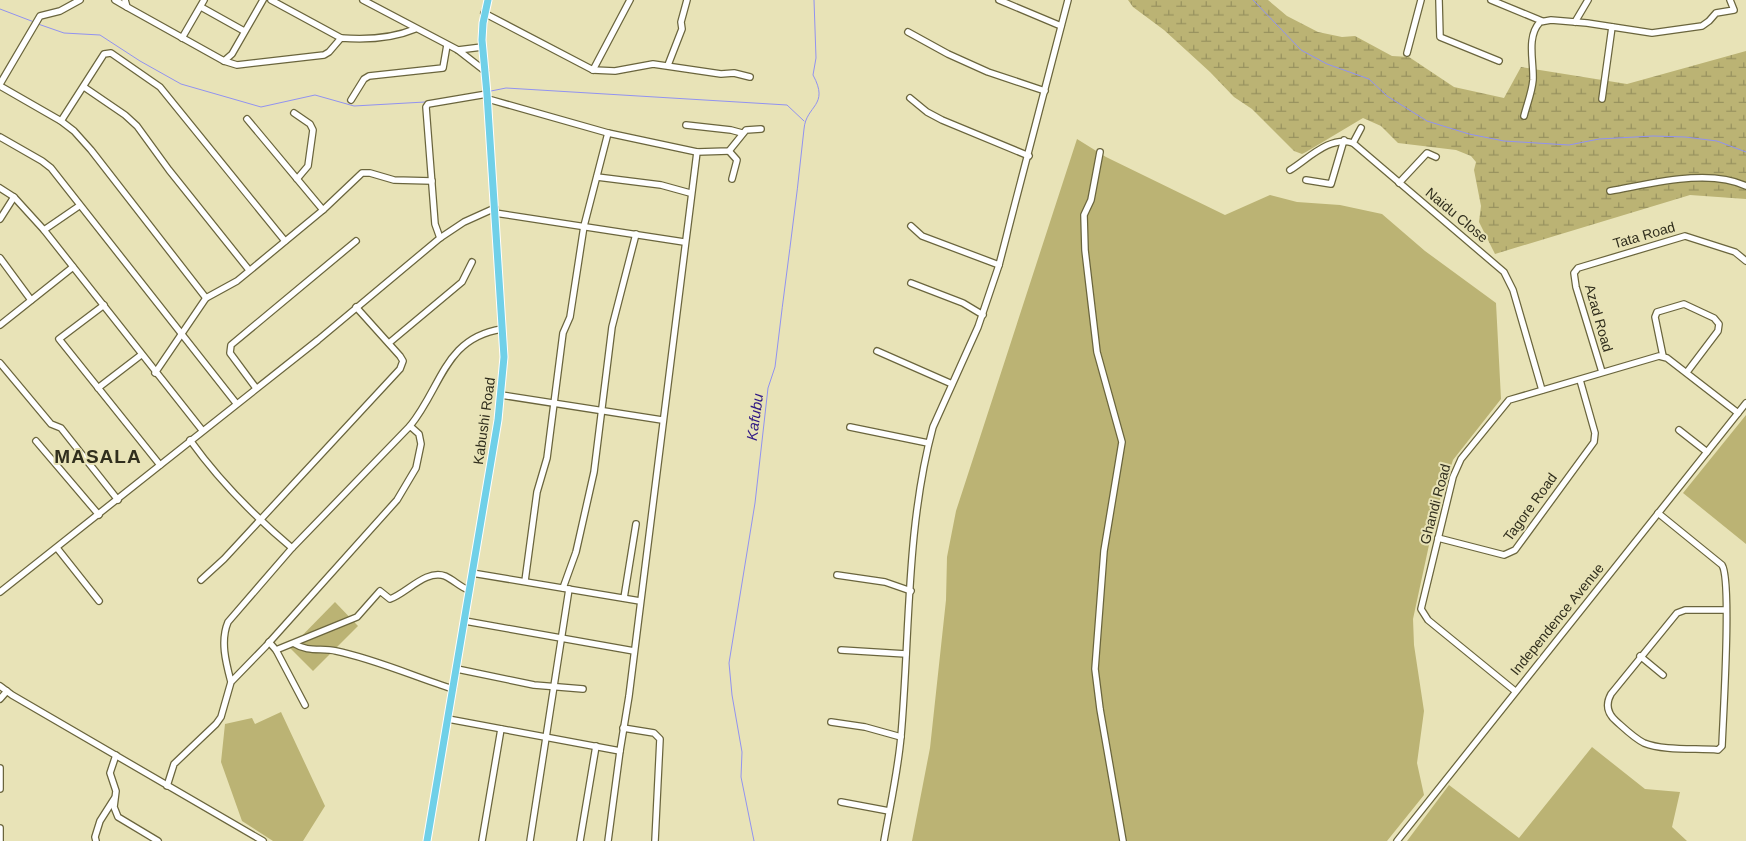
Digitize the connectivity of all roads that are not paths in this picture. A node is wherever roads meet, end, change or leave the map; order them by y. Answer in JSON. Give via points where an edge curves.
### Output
{"nodes":[{"id":1,"x":80,"y":0,"type":"edge"},
{"id":2,"x":115,"y":0,"type":"edge"},
{"id":3,"x":125,"y":0,"type":"edge"},
{"id":4,"x":204,"y":0,"type":"edge"},
{"id":5,"x":263,"y":0,"type":"edge"},
{"id":6,"x":271,"y":0,"type":"edge"},
{"id":7,"x":363,"y":0,"type":"edge"},
{"id":8,"x":488,"y":0,"type":"edge"},
{"id":9,"x":630,"y":0,"type":"edge"},
{"id":10,"x":687,"y":0,"type":"edge"},
{"id":11,"x":999,"y":0,"type":"edge"},
{"id":12,"x":1068,"y":0,"type":"edge"},
{"id":13,"x":1421,"y":0,"type":"edge"},
{"id":14,"x":1439,"y":0,"type":"edge"},
{"id":15,"x":1491,"y":0,"type":"edge"},
{"id":16,"x":1588,"y":0,"type":"edge"},
{"id":17,"x":1730,"y":0,"type":"edge"},
{"id":18,"x":127,"y":7,"type":"junction"},
{"id":19,"x":201,"y":7,"type":"junction"},
{"id":20,"x":484,"y":13,"type":"junction"},
{"id":21,"x":1542,"y":21,"type":"junction"},
{"id":22,"x":1575,"y":22,"type":"junction"},
{"id":23,"x":1062,"y":26,"type":"junction"},
{"id":24,"x":1612,"y":27,"type":"junction"},
{"id":25,"x":415,"y":29,"type":"junction"},
{"id":26,"x":244,"y":31,"type":"junction"},
{"id":27,"x":908,"y":32,"type":"dead end"},
{"id":28,"x":182,"y":38,"type":"junction"},
{"id":29,"x":341,"y":38,"type":"junction"},
{"id":30,"x":447,"y":45,"type":"junction"},
{"id":31,"x":482,"y":47,"type":"junction"},
{"id":32,"x":458,"y":50,"type":"junction"},
{"id":33,"x":1407,"y":53,"type":"dead end"},
{"id":34,"x":224,"y":61,"type":"junction"},
{"id":35,"x":1499,"y":61,"type":"dead end"},
{"id":36,"x":668,"y":65,"type":"junction"},
{"id":37,"x":593,"y":70,"type":"junction"},
{"id":38,"x":485,"y":71,"type":"junction"},
{"id":39,"x":750,"y":77,"type":"dead end"},
{"id":40,"x":0,"y":85,"type":"edge"},
{"id":41,"x":84,"y":87,"type":"junction"},
{"id":42,"x":1046,"y":91,"type":"junction"},
{"id":43,"x":487,"y":96,"type":"junction"},
{"id":44,"x":910,"y":98,"type":"dead end"},
{"id":45,"x":1602,"y":99,"type":"dead end"},
{"id":46,"x":350,"y":100,"type":"dead end"},
{"id":47,"x":294,"y":113,"type":"dead end"},
{"id":48,"x":1524,"y":116,"type":"dead end"},
{"id":49,"x":247,"y":120,"type":"dead end"},
{"id":50,"x":61,"y":122,"type":"junction"},
{"id":51,"x":686,"y":125,"type":"dead end"},
{"id":52,"x":1361,"y":128,"type":"dead end"},
{"id":53,"x":761,"y":129,"type":"dead end"},
{"id":54,"x":608,"y":133,"type":"junction"},
{"id":55,"x":742,"y":133,"type":"junction"},
{"id":56,"x":0,"y":137,"type":"edge"},
{"id":57,"x":1344,"y":140,"type":"junction"},
{"id":58,"x":1353,"y":143,"type":"junction"},
{"id":59,"x":729,"y":151,"type":"junction"},
{"id":60,"x":696,"y":152,"type":"junction"},
{"id":61,"x":1100,"y":152,"type":"dead end"},
{"id":62,"x":1029,"y":156,"type":"junction"},
{"id":63,"x":1436,"y":157,"type":"dead end"},
{"id":64,"x":1290,"y":170,"type":"dead end"},
{"id":65,"x":597,"y":177,"type":"junction"},
{"id":66,"x":297,"y":179,"type":"junction"},
{"id":67,"x":732,"y":179,"type":"dead end"},
{"id":68,"x":1306,"y":180,"type":"dead end"},
{"id":69,"x":432,"y":181,"type":"junction"},
{"id":70,"x":1400,"y":183,"type":"junction"},
{"id":71,"x":1746,"y":186,"type":"edge"},
{"id":72,"x":0,"y":188,"type":"edge"},
{"id":73,"x":1610,"y":191,"type":"dead end"},
{"id":74,"x":690,"y":193,"type":"junction"},
{"id":75,"x":14,"y":197,"type":"junction"},
{"id":76,"x":79,"y":206,"type":"junction"},
{"id":77,"x":323,"y":210,"type":"junction"},
{"id":78,"x":495,"y":210,"type":"junction"},
{"id":79,"x":0,"y":219,"type":"edge"},
{"id":80,"x":584,"y":226,"type":"junction"},
{"id":81,"x":911,"y":226,"type":"dead end"},
{"id":82,"x":44,"y":230,"type":"junction"},
{"id":83,"x":636,"y":234,"type":"junction"},
{"id":84,"x":440,"y":238,"type":"junction"},
{"id":85,"x":285,"y":241,"type":"junction"},
{"id":86,"x":356,"y":241,"type":"dead end"},
{"id":87,"x":684,"y":242,"type":"junction"},
{"id":88,"x":0,"y":258,"type":"edge"},
{"id":89,"x":1746,"y":261,"type":"edge"},
{"id":90,"x":472,"y":262,"type":"dead end"},
{"id":91,"x":999,"y":265,"type":"junction"},
{"id":92,"x":73,"y":267,"type":"junction"},
{"id":93,"x":249,"y":270,"type":"junction"},
{"id":94,"x":1576,"y":270,"type":"joint"},
{"id":95,"x":911,"y":283,"type":"dead end"},
{"id":96,"x":206,"y":298,"type":"junction"},
{"id":97,"x":31,"y":300,"type":"junction"},
{"id":98,"x":104,"y":305,"type":"junction"},
{"id":99,"x":356,"y":307,"type":"junction"},
{"id":100,"x":983,"y":315,"type":"junction"},
{"id":101,"x":0,"y":325,"type":"edge"},
{"id":102,"x":502,"y":329,"type":"junction"},
{"id":103,"x":181,"y":334,"type":"junction"},
{"id":104,"x":389,"y":343,"type":"junction"},
{"id":105,"x":876,"y":351,"type":"dead end"},
{"id":106,"x":141,"y":355,"type":"junction"},
{"id":107,"x":1663,"y":356,"type":"junction"},
{"id":108,"x":0,"y":363,"type":"edge"},
{"id":109,"x":1602,"y":372,"type":"junction"},
{"id":110,"x":1687,"y":372,"type":"junction"},
{"id":111,"x":155,"y":374,"type":"junction"},
{"id":112,"x":1580,"y":380,"type":"junction"},
{"id":113,"x":952,"y":384,"type":"junction"},
{"id":114,"x":98,"y":388,"type":"junction"},
{"id":115,"x":256,"y":388,"type":"junction"},
{"id":116,"x":1542,"y":390,"type":"junction"},
{"id":117,"x":501,"y":395,"type":"junction"},
{"id":118,"x":236,"y":403,"type":"junction"},
{"id":119,"x":1746,"y":403,"type":"edge"},
{"id":120,"x":554,"y":404,"type":"junction"},
{"id":121,"x":603,"y":411,"type":"junction"},
{"id":122,"x":1738,"y":413,"type":"junction"},
{"id":123,"x":662,"y":420,"type":"junction"},
{"id":124,"x":410,"y":426,"type":"junction"},
{"id":125,"x":850,"y":427,"type":"dead end"},
{"id":126,"x":202,"y":430,"type":"junction"},
{"id":127,"x":1679,"y":430,"type":"dead end"},
{"id":128,"x":36,"y":440,"type":"dead end"},
{"id":129,"x":190,"y":440,"type":"junction"},
{"id":130,"x":928,"y":444,"type":"junction"},
{"id":131,"x":1707,"y":452,"type":"junction"},
{"id":132,"x":160,"y":465,"type":"junction"},
{"id":133,"x":118,"y":500,"type":"junction"},
{"id":134,"x":1658,"y":513,"type":"junction"},
{"id":135,"x":99,"y":515,"type":"junction"},
{"id":136,"x":259,"y":520,"type":"junction"},
{"id":137,"x":636,"y":524,"type":"dead end"},
{"id":138,"x":1438,"y":538,"type":"junction"},
{"id":139,"x":58,"y":548,"type":"junction"},
{"id":140,"x":292,"y":548,"type":"junction"},
{"id":141,"x":472,"y":573,"type":"junction"},
{"id":142,"x":836,"y":575,"type":"dead end"},
{"id":143,"x":201,"y":580,"type":"dead end"},
{"id":144,"x":525,"y":581,"type":"junction"},
{"id":145,"x":566,"y":588,"type":"junction"},
{"id":146,"x":470,"y":590,"type":"junction"},
{"id":147,"x":911,"y":591,"type":"junction"},
{"id":148,"x":0,"y":592,"type":"edge"},
{"id":149,"x":624,"y":598,"type":"junction"},
{"id":150,"x":99,"y":601,"type":"dead end"},
{"id":151,"x":640,"y":601,"type":"junction"},
{"id":152,"x":1726,"y":610,"type":"junction"},
{"id":153,"x":464,"y":621,"type":"junction"},
{"id":154,"x":561,"y":638,"type":"junction"},
{"id":155,"x":269,"y":642,"type":"junction"},
{"id":156,"x":295,"y":644,"type":"junction"},
{"id":157,"x":276,"y":650,"type":"junction"},
{"id":158,"x":841,"y":650,"type":"dead end"},
{"id":159,"x":634,"y":651,"type":"junction"},
{"id":160,"x":906,"y":654,"type":"junction"},
{"id":161,"x":1640,"y":656,"type":"junction"},
{"id":162,"x":457,"y":669,"type":"junction"},
{"id":163,"x":1663,"y":675,"type":"dead end"},
{"id":164,"x":231,"y":682,"type":"junction"},
{"id":165,"x":0,"y":686,"type":"edge"},
{"id":166,"x":552,"y":687,"type":"junction"},
{"id":167,"x":453,"y":689,"type":"junction"},
{"id":168,"x":583,"y":689,"type":"dead end"},
{"id":169,"x":7,"y":691,"type":"junction"},
{"id":170,"x":1516,"y":692,"type":"junction"},
{"id":171,"x":0,"y":699,"type":"edge"},
{"id":172,"x":304,"y":705,"type":"dead end"},
{"id":173,"x":448,"y":719,"type":"junction"},
{"id":174,"x":831,"y":722,"type":"dead end"},
{"id":175,"x":623,"y":728,"type":"junction"},
{"id":176,"x":501,"y":730,"type":"junction"},
{"id":177,"x":901,"y":737,"type":"junction"},
{"id":178,"x":548,"y":738,"type":"junction"},
{"id":179,"x":596,"y":746,"type":"junction"},
{"id":180,"x":620,"y":751,"type":"junction"},
{"id":181,"x":116,"y":755,"type":"junction"},
{"id":182,"x":0,"y":768,"type":"edge"},
{"id":183,"x":167,"y":786,"type":"junction"},
{"id":184,"x":0,"y":789,"type":"edge"},
{"id":185,"x":114,"y":799,"type":"junction"},
{"id":186,"x":841,"y":802,"type":"dead end"},
{"id":187,"x":889,"y":811,"type":"junction"},
{"id":188,"x":0,"y":828,"type":"edge"},
{"id":189,"x":0,"y":841,"type":"edge"},
{"id":190,"x":96,"y":841,"type":"edge"},
{"id":191,"x":158,"y":841,"type":"edge"},
{"id":192,"x":263,"y":841,"type":"edge"},
{"id":193,"x":427,"y":841,"type":"edge"},
{"id":194,"x":482,"y":841,"type":"edge"},
{"id":195,"x":530,"y":841,"type":"edge"},
{"id":196,"x":580,"y":841,"type":"edge"},
{"id":197,"x":608,"y":841,"type":"edge"},
{"id":198,"x":655,"y":841,"type":"edge"},
{"id":199,"x":884,"y":841,"type":"edge"},
{"id":200,"x":1123,"y":841,"type":"edge"},
{"id":201,"x":1397,"y":841,"type":"edge"}],
"edges":[{"from":1,"to":40,"type":"street","via":[[52,14],[42,14]]},
{"from":2,"to":18,"type":"street"},
{"from":3,"to":18,"type":"street"},
{"from":4,"to":19,"type":"street"},
{"from":5,"to":26,"type":"street"},
{"from":6,"to":29,"type":"street"},
{"from":7,"to":25,"type":"street"},
{"from":8,"to":20,"type":"main road","name":"Kabushi Road"},
{"from":9,"to":37,"type":"street"},
{"from":10,"to":36,"type":"street","via":[[682,29]]},
{"from":11,"to":23,"type":"street"},
{"from":12,"to":23,"type":"street"},
{"from":13,"to":33,"type":"street"},
{"from":14,"to":35,"type":"street","via":[[1440,37]]},
{"from":15,"to":21,"type":"street"},
{"from":16,"to":22,"type":"street"},
{"from":17,"to":24,"type":"street","via":[[1734,10],[1716,12],[1702,26],[1652,33]]},
{"from":18,"to":28,"type":"street"},
{"from":19,"to":26,"type":"street"},
{"from":19,"to":28,"type":"street"},
{"from":20,"to":31,"type":"main road","name":"Kabushi Road"},
{"from":20,"to":37,"type":"street"},
{"from":21,"to":22,"type":"street"},
{"from":21,"to":48,"type":"street","via":[[1531,45],[1533,81]]},
{"from":22,"to":24,"type":"street"},
{"from":23,"to":42,"type":"street"},
{"from":24,"to":45,"type":"street"},
{"from":25,"to":29,"type":"street","via":[[388,37]]},
{"from":25,"to":30,"type":"street"},
{"from":26,"to":34,"type":"street","via":[[232,54]]},
{"from":27,"to":42,"type":"street","via":[[988,72]]},
{"from":28,"to":34,"type":"street"},
{"from":29,"to":34,"type":"street","via":[[324,55],[237,65]]},
{"from":30,"to":32,"type":"street"},
{"from":30,"to":46,"type":"street","via":[[443,68],[369,76]]},
{"from":31,"to":32,"type":"street"},
{"from":31,"to":38,"type":"main road","name":"Kabushi Road"},
{"from":32,"to":38,"type":"street"},
{"from":36,"to":37,"type":"street"},
{"from":36,"to":39,"type":"street"},
{"from":38,"to":43,"type":"main road","name":"Kabushi Road"},
{"from":40,"to":50,"type":"street"},
{"from":41,"to":50,"type":"street"},
{"from":41,"to":85,"type":"street","via":[[108,52],[160,87]]},
{"from":41,"to":93,"type":"street","via":[[137,126]]},
{"from":42,"to":62,"type":"street"},
{"from":43,"to":54,"type":"street"},
{"from":43,"to":69,"type":"street","via":[[428,104],[426,107]]},
{"from":43,"to":78,"type":"main road","name":"Kabushi Road"},
{"from":44,"to":62,"type":"street","via":[[942,120]]},
{"from":47,"to":66,"type":"street","via":[[313,130],[308,166]]},
{"from":49,"to":66,"type":"street"},
{"from":50,"to":96,"type":"street","via":[[91,150]]},
{"from":51,"to":55,"type":"street"},
{"from":52,"to":58,"type":"street"},
{"from":53,"to":55,"type":"street"},
{"from":54,"to":60,"type":"street"},
{"from":54,"to":65,"type":"street"},
{"from":55,"to":59,"type":"street"},
{"from":56,"to":76,"type":"street","via":[[42,161]]},
{"from":57,"to":58,"type":"street","name":"Naidu Close"},
{"from":57,"to":64,"type":"street","via":[[1324,147]]},
{"from":57,"to":68,"type":"street","via":[[1331,184]]},
{"from":58,"to":70,"type":"street","name":"Naidu Close"},
{"from":59,"to":60,"type":"street"},
{"from":59,"to":67,"type":"street","via":[[737,160]]},
{"from":60,"to":74,"type":"street"},
{"from":61,"to":200,"type":"street","via":[[1091,200],[1084,214],[1085,250],[1097,352],[1122,442],[1104,551],[1094,654]]},
{"from":62,"to":91,"type":"street"},
{"from":63,"to":70,"type":"street","via":[[1427,153]]},
{"from":65,"to":74,"type":"street","via":[[661,185]]},
{"from":65,"to":80,"type":"street"},
{"from":66,"to":77,"type":"street"},
{"from":69,"to":77,"type":"street","via":[[394,180],[366,172]]},
{"from":69,"to":84,"type":"street","via":[[435,224]]},
{"from":70,"to":116,"type":"street","name":"Naidu Close","via":[[1508,276]]},
{"from":71,"to":73,"type":"street","via":[[1725,179],[1696,176]]},
{"from":72,"to":75,"type":"street"},
{"from":74,"to":87,"type":"street"},
{"from":75,"to":79,"type":"street"},
{"from":75,"to":82,"type":"street"},
{"from":76,"to":82,"type":"street"},
{"from":76,"to":103,"type":"street"},
{"from":77,"to":85,"type":"street"},
{"from":78,"to":80,"type":"street"},
{"from":78,"to":84,"type":"street","via":[[464,222]]},
{"from":78,"to":102,"type":"main road","name":"Kabushi Road"},
{"from":80,"to":83,"type":"street"},
{"from":80,"to":120,"type":"street","via":[[570,317],[563,333]]},
{"from":81,"to":91,"type":"street","via":[[922,236]]},
{"from":82,"to":92,"type":"street"},
{"from":83,"to":87,"type":"street"},
{"from":83,"to":121,"type":"street","via":[[612,327]]},
{"from":84,"to":99,"type":"street"},
{"from":85,"to":93,"type":"street"},
{"from":86,"to":115,"type":"street","via":[[230,345],[230,353]]},
{"from":87,"to":123,"type":"street"},
{"from":88,"to":97,"type":"street"},
{"from":89,"to":94,"type":"street","name":"Tata Road","via":[[1735,252],[1685,236]]},
{"from":90,"to":104,"type":"street","via":[[462,282]]},
{"from":91,"to":100,"type":"street"},
{"from":92,"to":97,"type":"street"},
{"from":92,"to":98,"type":"street"},
{"from":93,"to":96,"type":"street","via":[[224,290]]},
{"from":94,"to":109,"type":"street","name":"Azad Road","via":[[1576,287]]},
{"from":95,"to":100,"type":"street","via":[[963,303]]},
{"from":96,"to":103,"type":"street"},
{"from":97,"to":101,"type":"street"},
{"from":98,"to":106,"type":"street"},
{"from":98,"to":114,"type":"street","via":[[59,339]]},
{"from":99,"to":104,"type":"street"},
{"from":99,"to":115,"type":"street"},
{"from":100,"to":113,"type":"street"},
{"from":102,"to":117,"type":"main road","name":"Kabushi Road","via":[[504,373]]},
{"from":102,"to":124,"type":"street","via":[[465,342]]},
{"from":103,"to":111,"type":"street"},
{"from":103,"to":118,"type":"street"},
{"from":104,"to":136,"type":"street","via":[[403,360],[400,369]]},
{"from":105,"to":113,"type":"street"},
{"from":106,"to":111,"type":"street"},
{"from":106,"to":114,"type":"street"},
{"from":107,"to":109,"type":"street","name":"Ghandi Road"},
{"from":107,"to":110,"type":"street"},
{"from":107,"to":110,"type":"street","via":[[1654,317],[1658,312],[1684,304],[1714,318],[1719,324],[1718,331]]},
{"from":108,"to":133,"type":"street","via":[[51,424],[61,428]]},
{"from":109,"to":112,"type":"street","name":"Ghandi Road"},
{"from":110,"to":122,"type":"street"},
{"from":111,"to":126,"type":"street"},
{"from":112,"to":116,"type":"street","name":"Ghandi Road"},
{"from":112,"to":138,"type":"street","name":"Tagore Road","via":[[1595,439],[1513,552],[1500,555]]},
{"from":113,"to":130,"type":"street"},
{"from":114,"to":132,"type":"street"},
{"from":115,"to":118,"type":"street"},
{"from":116,"to":138,"type":"street","name":"Ghandi Road","via":[[1507,402],[1461,459],[1446,498]]},
{"from":117,"to":120,"type":"street"},
{"from":117,"to":141,"type":"main road","name":"Kabushi Road"},
{"from":118,"to":126,"type":"street"},
{"from":119,"to":122,"type":"street","name":"Independence Avenue"},
{"from":120,"to":121,"type":"street"},
{"from":120,"to":144,"type":"street","via":[[547,458],[537,492]]},
{"from":121,"to":123,"type":"street"},
{"from":121,"to":145,"type":"street","via":[[585,516]]},
{"from":122,"to":131,"type":"street","name":"Independence Avenue"},
{"from":123,"to":151,"type":"street"},
{"from":124,"to":140,"type":"street"},
{"from":124,"to":155,"type":"street","via":[[419,434],[421,444],[416,468],[397,500]]},
{"from":125,"to":130,"type":"street"},
{"from":126,"to":129,"type":"street"},
{"from":127,"to":131,"type":"street"},
{"from":128,"to":135,"type":"street"},
{"from":129,"to":132,"type":"street"},
{"from":129,"to":136,"type":"street","via":[[214,473]]},
{"from":130,"to":147,"type":"street","via":[[916,516]]},
{"from":131,"to":134,"type":"street","name":"Independence Avenue"},
{"from":132,"to":133,"type":"street"},
{"from":133,"to":135,"type":"street"},
{"from":134,"to":152,"type":"street","via":[[1722,565],[1726,575]]},
{"from":134,"to":170,"type":"street","name":"Independence Avenue"},
{"from":135,"to":139,"type":"street"},
{"from":136,"to":140,"type":"street"},
{"from":136,"to":143,"type":"street"},
{"from":137,"to":149,"type":"street"},
{"from":138,"to":170,"type":"street","name":"Ghandi Road","via":[[1422,600],[1423,613]]},
{"from":139,"to":148,"type":"street"},
{"from":139,"to":150,"type":"street"},
{"from":140,"to":164,"type":"street","via":[[228,622],[224,638]]},
{"from":141,"to":144,"type":"street"},
{"from":141,"to":146,"type":"main road","name":"Kabushi Road"},
{"from":142,"to":147,"type":"street","via":[[885,582]]},
{"from":144,"to":145,"type":"street"},
{"from":145,"to":149,"type":"street"},
{"from":145,"to":154,"type":"street"},
{"from":146,"to":153,"type":"main road","name":"Kabushi Road"},
{"from":146,"to":156,"type":"street","via":[[443,576],[432,576],[390,599],[380,591],[357,617]]},
{"from":147,"to":160,"type":"street"},
{"from":149,"to":151,"type":"street"},
{"from":151,"to":159,"type":"street"},
{"from":152,"to":161,"type":"street","via":[[1679,611]]},
{"from":152,"to":161,"type":"street","via":[[1720,749],[1647,744],[1611,717],[1609,697]]},
{"from":153,"to":154,"type":"street"},
{"from":153,"to":162,"type":"main road","name":"Kabushi Road"},
{"from":154,"to":159,"type":"street"},
{"from":154,"to":166,"type":"street"},
{"from":155,"to":157,"type":"street"},
{"from":155,"to":164,"type":"street"},
{"from":156,"to":157,"type":"street"},
{"from":156,"to":167,"type":"street","via":[[301,648],[354,656]]},
{"from":157,"to":172,"type":"street"},
{"from":158,"to":160,"type":"street"},
{"from":159,"to":175,"type":"street"},
{"from":160,"to":177,"type":"street"},
{"from":161,"to":163,"type":"street"},
{"from":162,"to":166,"type":"street"},
{"from":162,"to":167,"type":"main road","name":"Kabushi Road"},
{"from":164,"to":183,"type":"street","via":[[221,717],[174,764]]},
{"from":165,"to":169,"type":"street"},
{"from":166,"to":168,"type":"street"},
{"from":166,"to":178,"type":"street"},
{"from":167,"to":173,"type":"main road","name":"Kabushi Road"},
{"from":169,"to":171,"type":"street"},
{"from":169,"to":181,"type":"street"},
{"from":170,"to":201,"type":"street","name":"Independence Avenue"},
{"from":173,"to":176,"type":"street"},
{"from":173,"to":193,"type":"main road","name":"Kabushi Road"},
{"from":174,"to":177,"type":"street"},
{"from":175,"to":180,"type":"street"},
{"from":175,"to":198,"type":"street","via":[[654,734],[660,739]]},
{"from":176,"to":178,"type":"street"},
{"from":176,"to":194,"type":"street"},
{"from":177,"to":187,"type":"street"},
{"from":178,"to":179,"type":"street"},
{"from":178,"to":195,"type":"street"},
{"from":179,"to":180,"type":"street"},
{"from":179,"to":196,"type":"street"},
{"from":180,"to":197,"type":"street"},
{"from":181,"to":183,"type":"street"},
{"from":181,"to":185,"type":"street","via":[[110,774],[116,791]]},
{"from":182,"to":184,"type":"street"},
{"from":183,"to":192,"type":"street"},
{"from":185,"to":190,"type":"street","via":[[100,821]]},
{"from":185,"to":191,"type":"street","via":[[118,817]]},
{"from":186,"to":187,"type":"street"},
{"from":187,"to":199,"type":"street"},
{"from":188,"to":189,"type":"street"}]}
